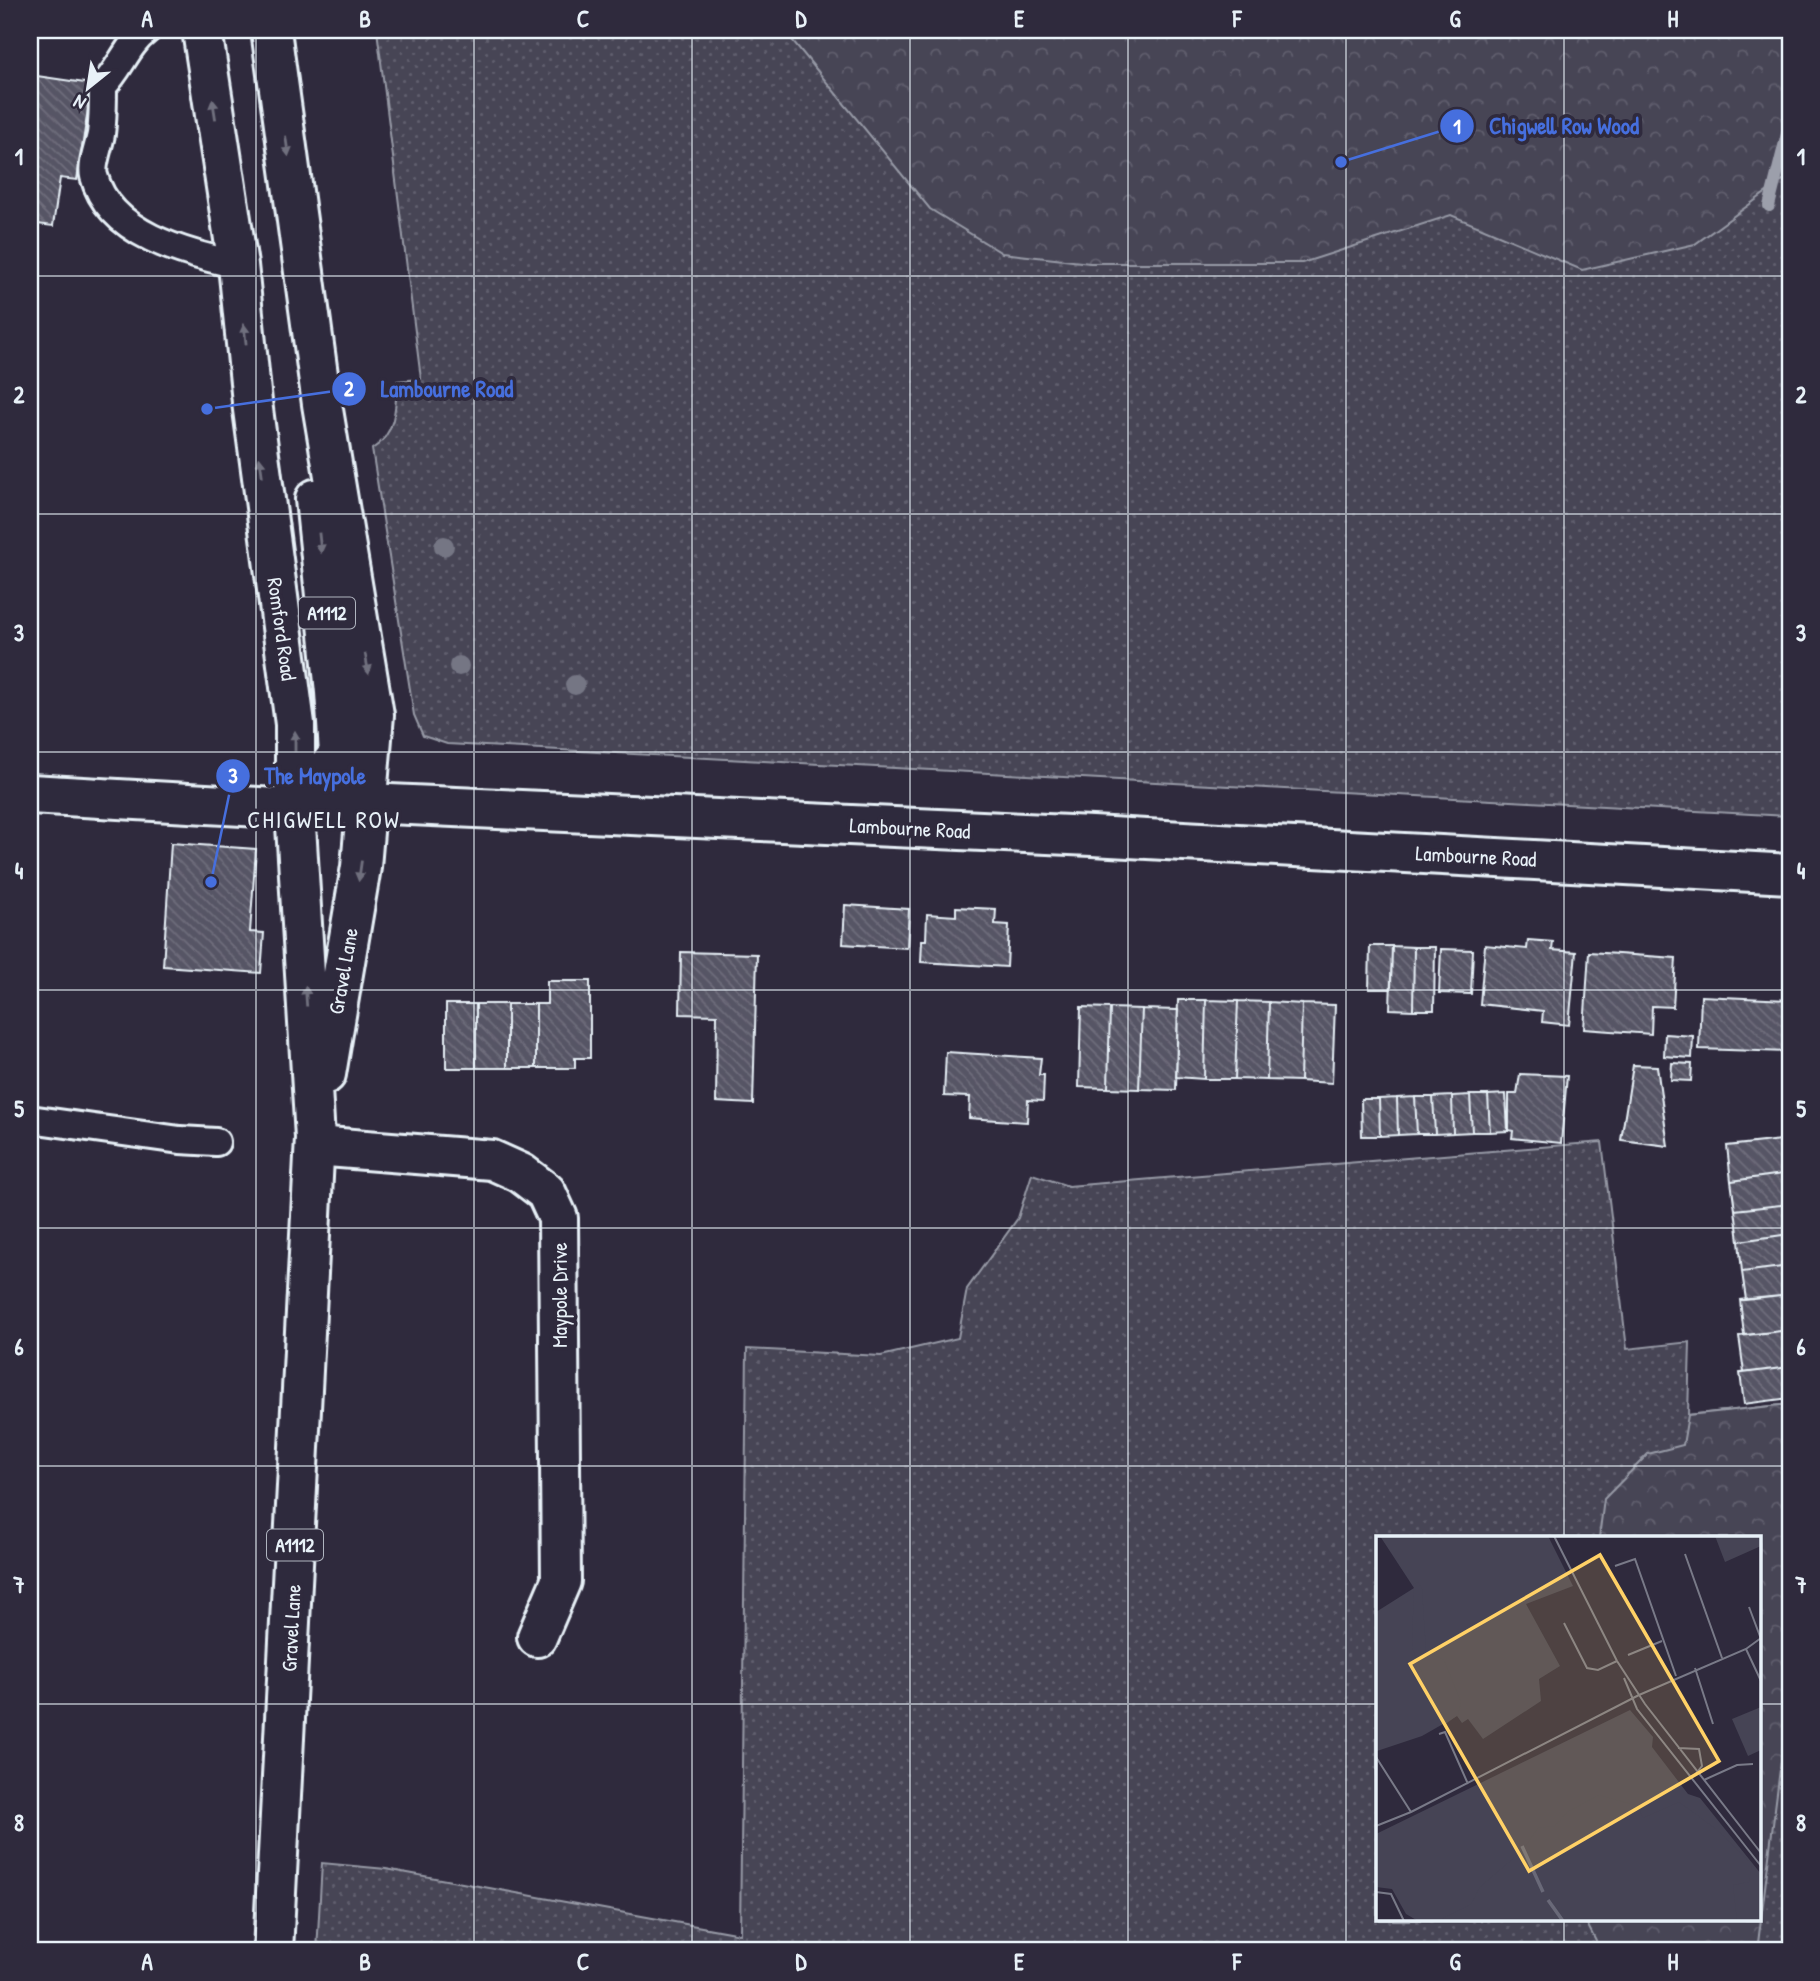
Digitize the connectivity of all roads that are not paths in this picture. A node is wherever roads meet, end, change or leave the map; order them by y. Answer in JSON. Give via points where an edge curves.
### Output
{"nodes":[{"id":1,"x":147,"y":30,"type":"edge"},
{"id":2,"x":202,"y":30,"type":"edge"},
{"id":3,"x":271,"y":30,"type":"edge"},
{"id":4,"x":238,"y":265,"type":"junction"},
{"id":5,"x":322,"y":404,"type":"junction"},
{"id":6,"x":30,"y":794,"type":"edge"},
{"id":7,"x":367,"y":803,"type":"junction"},
{"id":8,"x":295,"y":809,"type":"junction"},
{"id":9,"x":1790,"y":874,"type":"edge"},
{"id":10,"x":30,"y":1119,"type":"edge"},
{"id":11,"x":216,"y":1142,"type":"dead end"},
{"id":12,"x":315,"y":1142,"type":"junction"},
{"id":13,"x":537,"y":1637,"type":"dead end"},
{"id":14,"x":273,"y":1951,"type":"edge"}],
"edges":[{"from":1,"to":4,"type":"lane","via":[[136,38],[103,86],[93,174],[108,205],[122,220],[166,244]]},
{"from":4,"to":2,"type":"main road","name":"Romford Road","number":"A1112","one_way":true},
{"from":3,"to":5,"type":"main road","number":"A1112","one_way":true},
{"from":8,"to":4,"type":"main road","name":"Romford Road","number":"A1112","one_way":true,"via":[[295,724]]},
{"from":5,"to":7,"type":"main road","number":"A1112","one_way":true,"via":[[374,715]]},
{"from":5,"to":8,"type":"main road","number":"A1112","one_way":true,"via":[[310,450],[339,754]]},
{"from":6,"to":8,"type":"main road","name":"Lambourne Road"},
{"from":7,"to":8,"type":"main road","name":"Lambourne Road"},
{"from":7,"to":9,"type":"main road","name":"Lambourne Road"},
{"from":7,"to":12,"type":"main road","name":"Gravel Lane","number":"A1112","one_way":true,"via":[[361,867]]},
{"from":12,"to":8,"type":"main road","name":"Gravel Lane","number":"A1112","one_way":true},
{"from":10,"to":11,"type":"lane"},
{"from":12,"to":13,"type":"main road","name":"Maypole Drive","via":[[492,1160],[521,1173],[546,1192],[558,1218],[561,1581]]},
{"from":12,"to":14,"type":"main road","name":"Gravel Lane","number":"A1112"}]}
